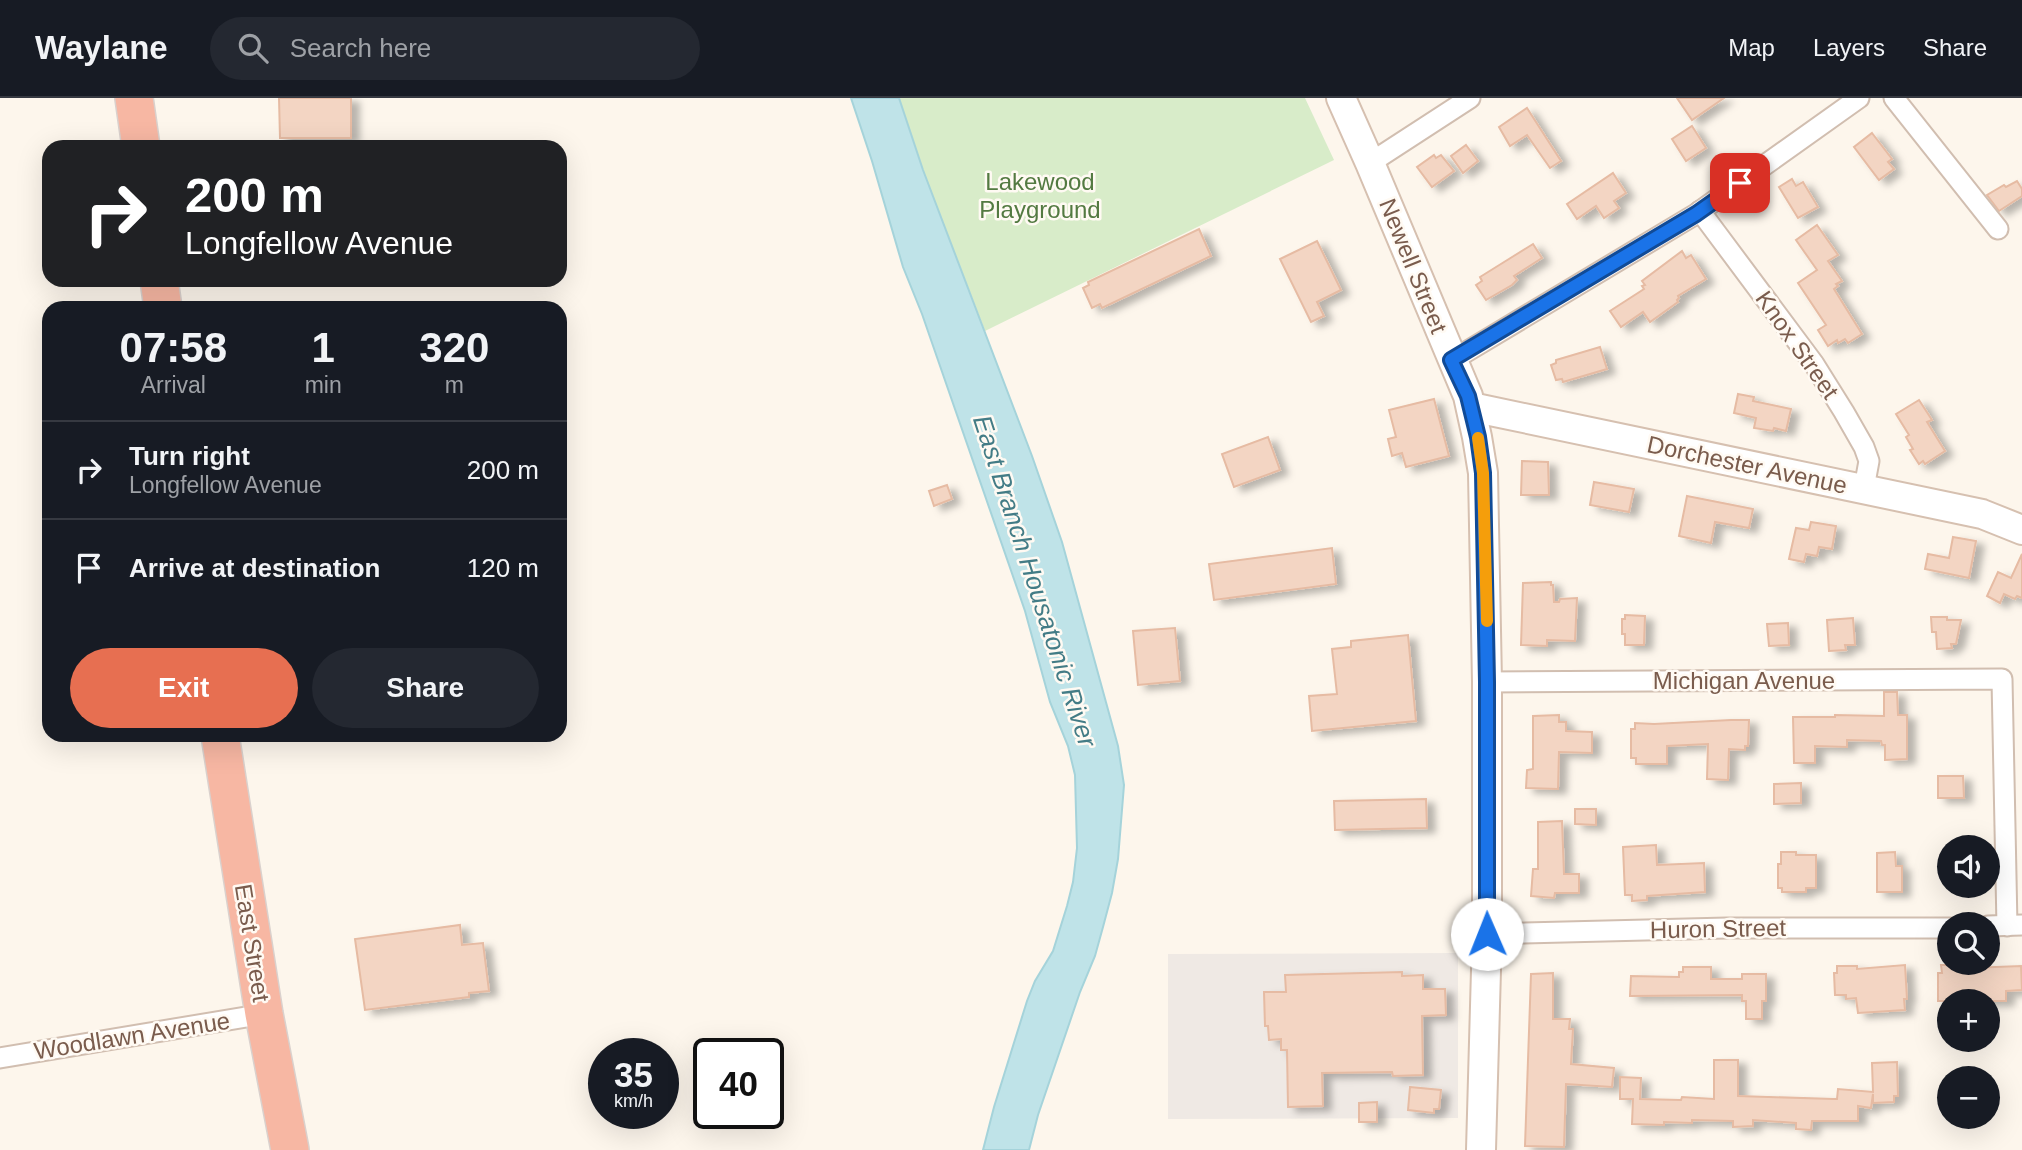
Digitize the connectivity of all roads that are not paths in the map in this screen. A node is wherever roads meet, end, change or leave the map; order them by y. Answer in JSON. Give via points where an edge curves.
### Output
{"nodes":[{"id":1,"x":134,"y":98,"type":"edge"},
{"id":2,"x":139,"y":98,"type":"edge"},
{"id":3,"x":1341,"y":98,"type":"edge"},
{"id":4,"x":1470,"y":98,"type":"edge"},
{"id":5,"x":1859,"y":98,"type":"edge"},
{"id":6,"x":1894,"y":98,"type":"edge"},
{"id":7,"x":141,"y":140,"type":"edge"},
{"id":8,"x":142,"y":140,"type":"edge"},
{"id":9,"x":1370,"y":163,"type":"junction"},
{"id":10,"x":1700,"y":211,"type":"junction"},
{"id":11,"x":1998,"y":229,"type":"dead end"},
{"id":12,"x":1451,"y":360,"type":"junction"},
{"id":13,"x":1471,"y":407,"type":"junction"},
{"id":14,"x":1864,"y":488,"type":"junction"},
{"id":15,"x":2022,"y":530,"type":"edge"},
{"id":16,"x":1487,"y":682,"type":"junction"},
{"id":17,"x":221,"y":742,"type":"edge"},
{"id":18,"x":2006,"y":926,"type":"edge"},
{"id":19,"x":1937,"y":928,"type":"edge"},
{"id":20,"x":1487,"y":934,"type":"junction"},
{"id":21,"x":264,"y":1014,"type":"junction"},
{"id":22,"x":0,"y":1058,"type":"edge"},
{"id":23,"x":290,"y":1150,"type":"edge"},
{"id":24,"x":1481,"y":1150,"type":"edge"}],
"edges":[{"from":1,"to":7,"type":"highway"},
{"from":2,"to":8,"type":"street"},
{"from":3,"to":9,"type":"street","name":"Newell Street"},
{"from":4,"to":9,"type":"street"},
{"from":5,"to":10,"type":"street"},
{"from":6,"to":11,"type":"street"},
{"from":9,"to":12,"type":"street","name":"Newell Street"},
{"from":10,"to":12,"type":"street"},
{"from":10,"to":14,"type":"street","name":"Knox Street","via":[[1814,364],[1851,423],[1869,461]]},
{"from":12,"to":13,"type":"street","name":"Newell Street"},
{"from":13,"to":14,"type":"street","name":"Dorchester Avenue"},
{"from":13,"to":16,"type":"street","name":"Newell Street","via":[[1483,473]]},
{"from":14,"to":15,"type":"street","name":"Dorchester Avenue","via":[[1982,514]]},
{"from":16,"to":18,"type":"street","name":"Michigan Avenue","via":[[2001,679]]},
{"from":16,"to":20,"type":"street","name":"Newell Street"},
{"from":17,"to":21,"type":"highway","name":"East Street"},
{"from":19,"to":20,"type":"street","name":"Huron Street"},
{"from":20,"to":24,"type":"street","name":"Newell Street"},
{"from":21,"to":22,"type":"street","name":"Woodlawn Avenue"},
{"from":21,"to":23,"type":"highway","name":"East Street"}]}
